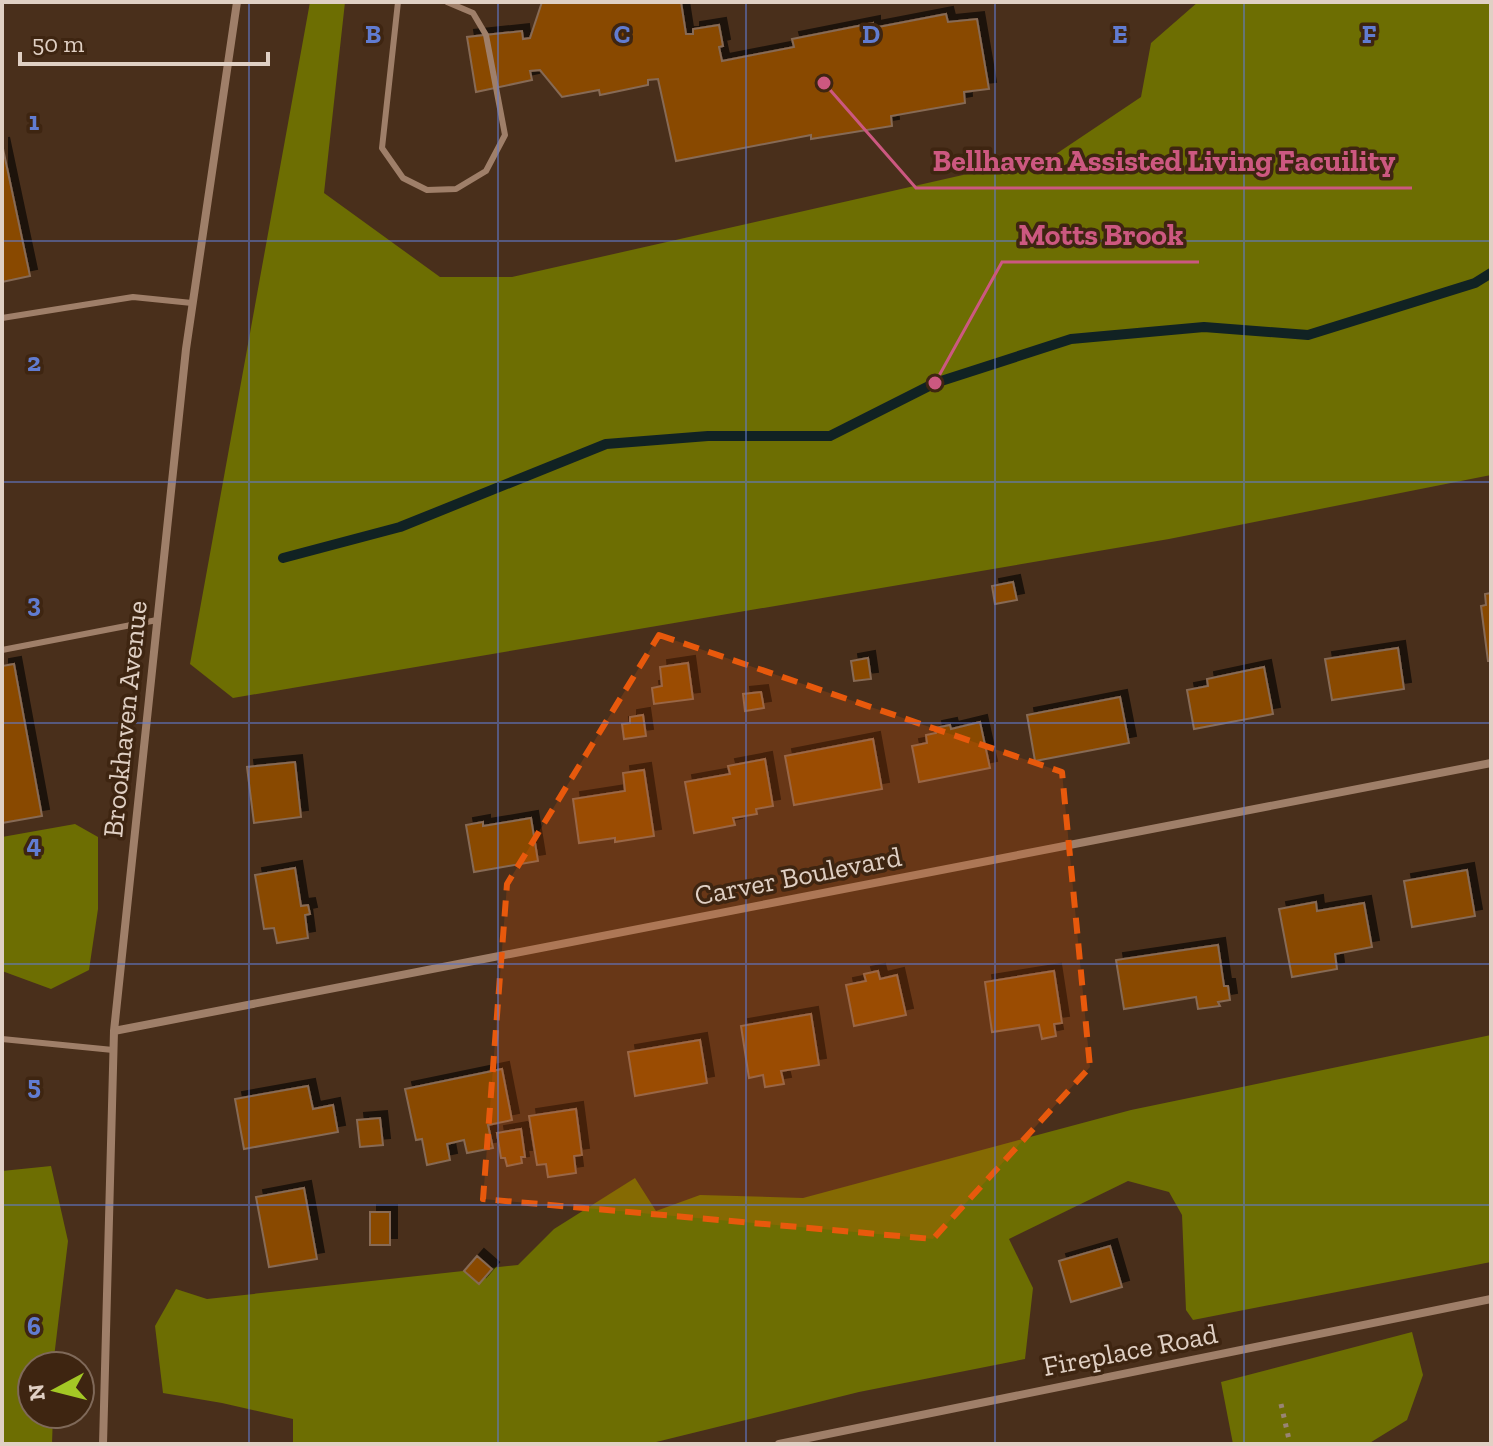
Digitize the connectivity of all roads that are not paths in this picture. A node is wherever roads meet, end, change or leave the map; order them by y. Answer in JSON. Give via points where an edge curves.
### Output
{"nodes":[{"id":1,"x":237,"y":2,"type":"edge"},
{"id":2,"x":398,"y":2,"type":"edge"},
{"id":3,"x":447,"y":2,"type":"edge"},
{"id":4,"x":192,"y":303,"type":"junction"},
{"id":5,"x":2,"y":318,"type":"edge"},
{"id":6,"x":157,"y":620,"type":"junction"},
{"id":7,"x":2,"y":650,"type":"edge"},
{"id":8,"x":1491,"y":763,"type":"edge"},
{"id":9,"x":114,"y":1031,"type":"junction"},
{"id":10,"x":2,"y":1039,"type":"edge"},
{"id":11,"x":113,"y":1050,"type":"junction"},
{"id":12,"x":1491,"y":1299,"type":"edge"},
{"id":13,"x":103,"y":1444,"type":"edge"},
{"id":14,"x":779,"y":1444,"type":"edge"}],
"edges":[{"from":1,"to":4,"type":"street","name":"Brookhaven Avenue"},
{"from":2,"to":3,"type":"lane","via":[[382,148],[403,178],[427,190],[456,189],[486,171],[505,135],[486,35],[473,13]]},
{"from":4,"to":5,"type":"lane","via":[[133,297]]},
{"from":4,"to":6,"type":"street","name":"Brookhaven Avenue"},
{"from":6,"to":7,"type":"lane"},
{"from":6,"to":9,"type":"street","name":"Brookhaven Avenue"},
{"from":8,"to":9,"type":"street","name":"Carver Boulevard"},
{"from":9,"to":11,"type":"street","name":"Brookhaven Avenue"},
{"from":10,"to":11,"type":"lane"},
{"from":11,"to":13,"type":"street","name":"Brookhaven Avenue"},
{"from":12,"to":14,"type":"street","name":"Fireplace Road"}]}
